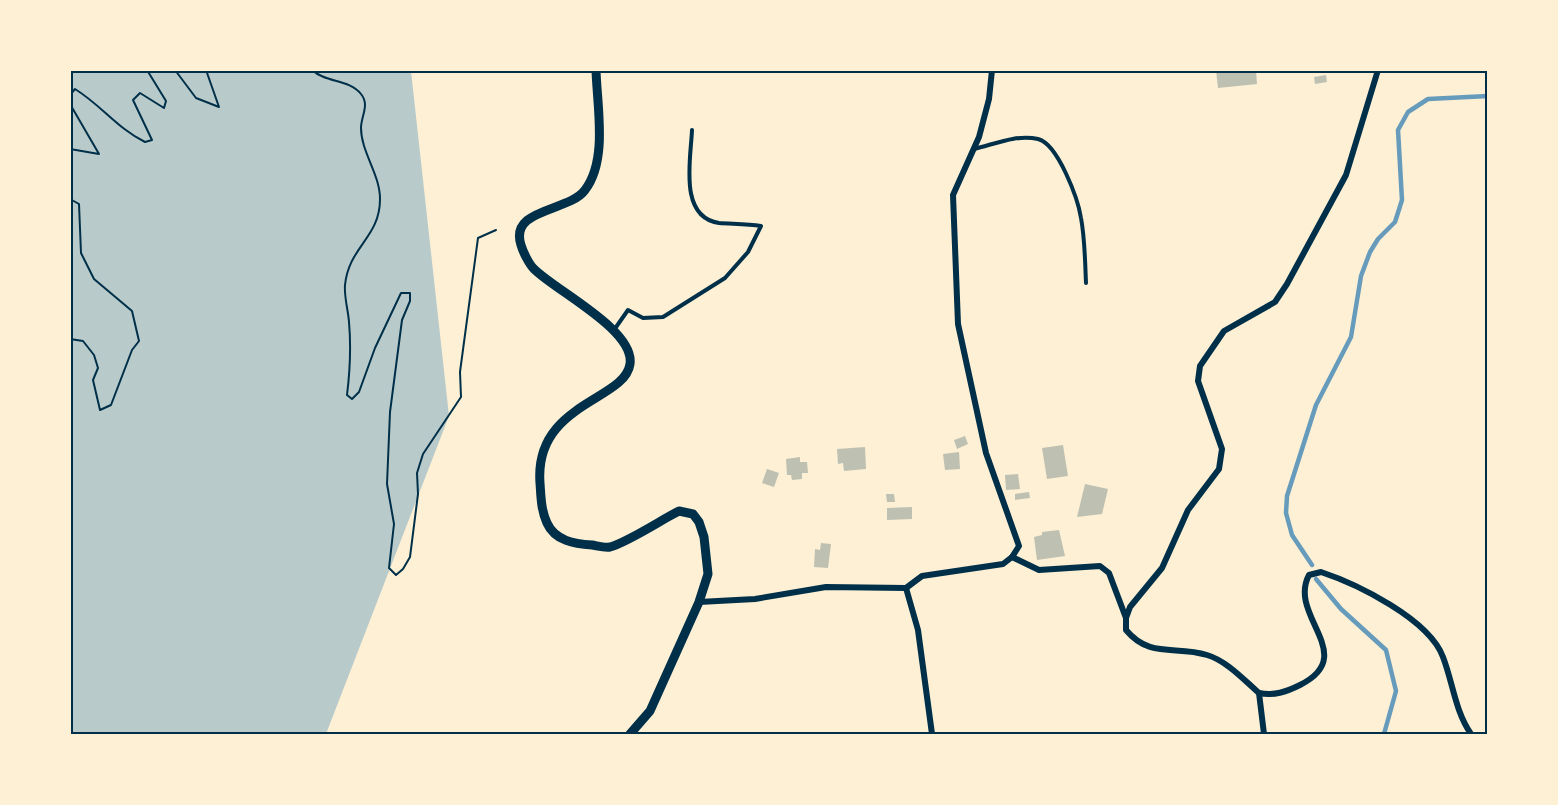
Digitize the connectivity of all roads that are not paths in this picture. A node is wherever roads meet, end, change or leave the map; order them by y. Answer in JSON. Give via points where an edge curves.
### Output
{"nodes":[{"id":1,"x":596,"y":70,"type":"edge"},
{"id":2,"x":992,"y":70,"type":"edge"},
{"id":3,"x":1378,"y":70,"type":"edge"},
{"id":4,"x":692,"y":130,"type":"dead end"},
{"id":5,"x":974,"y":149,"type":"junction"},
{"id":6,"x":1086,"y":283,"type":"dead end"},
{"id":7,"x":613,"y":330,"type":"junction"},
{"id":8,"x":1012,"y":557,"type":"junction"},
{"id":9,"x":906,"y":588,"type":"junction"},
{"id":10,"x":699,"y":602,"type":"junction"},
{"id":11,"x":1126,"y":618,"type":"junction"},
{"id":12,"x":1259,"y":693,"type":"junction"},
{"id":13,"x":630,"y":735,"type":"edge"},
{"id":14,"x":932,"y":735,"type":"edge"},
{"id":15,"x":1264,"y":735,"type":"edge"},
{"id":16,"x":1471,"y":735,"type":"edge"}],
"edges":[{"from":1,"to":7,"type":"main road","via":[[598,153],[592,180],[576,200],[523,222],[519,230],[532,268]]},
{"from":2,"to":5,"type":"street","via":[[989,99]]},
{"from":3,"to":11,"type":"street","via":[[1346,175],[1287,284],[1275,302],[1224,331],[1200,366],[1198,381],[1222,449],[1219,469],[1188,510],[1162,568]]},
{"from":4,"to":7,"type":"lane","via":[[689,193],[700,213],[717,223],[761,225],[748,252],[725,278],[663,317],[643,318],[628,310]]},
{"from":5,"to":6,"type":"lane","via":[[1019,138],[1041,139],[1053,150],[1070,183],[1081,218]]},
{"from":5,"to":8,"type":"street","via":[[953,195],[958,324],[986,453],[1019,546]]},
{"from":7,"to":10,"type":"main road","via":[[630,351],[630,367],[616,386],[558,424],[546,446],[539,472],[542,512],[550,529],[571,544],[610,547],[679,511],[693,514],[704,537],[708,574]]},
{"from":8,"to":9,"type":"street","via":[[1003,564],[922,576]]},
{"from":8,"to":11,"type":"street","via":[[1039,570],[1100,566],[1109,573]]},
{"from":9,"to":10,"type":"street","via":[[826,587],[755,599]]},
{"from":9,"to":14,"type":"street","via":[[918,630]]},
{"from":10,"to":13,"type":"main road","via":[[650,711]]},
{"from":11,"to":12,"type":"street","via":[[1126,630],[1144,646],[1207,654]]},
{"from":12,"to":15,"type":"street"},
{"from":12,"to":16,"type":"street","via":[[1280,694],[1322,670],[1325,661],[1303,594],[1309,575],[1321,572],[1410,617],[1426,631],[1442,654],[1463,723]]}]}
